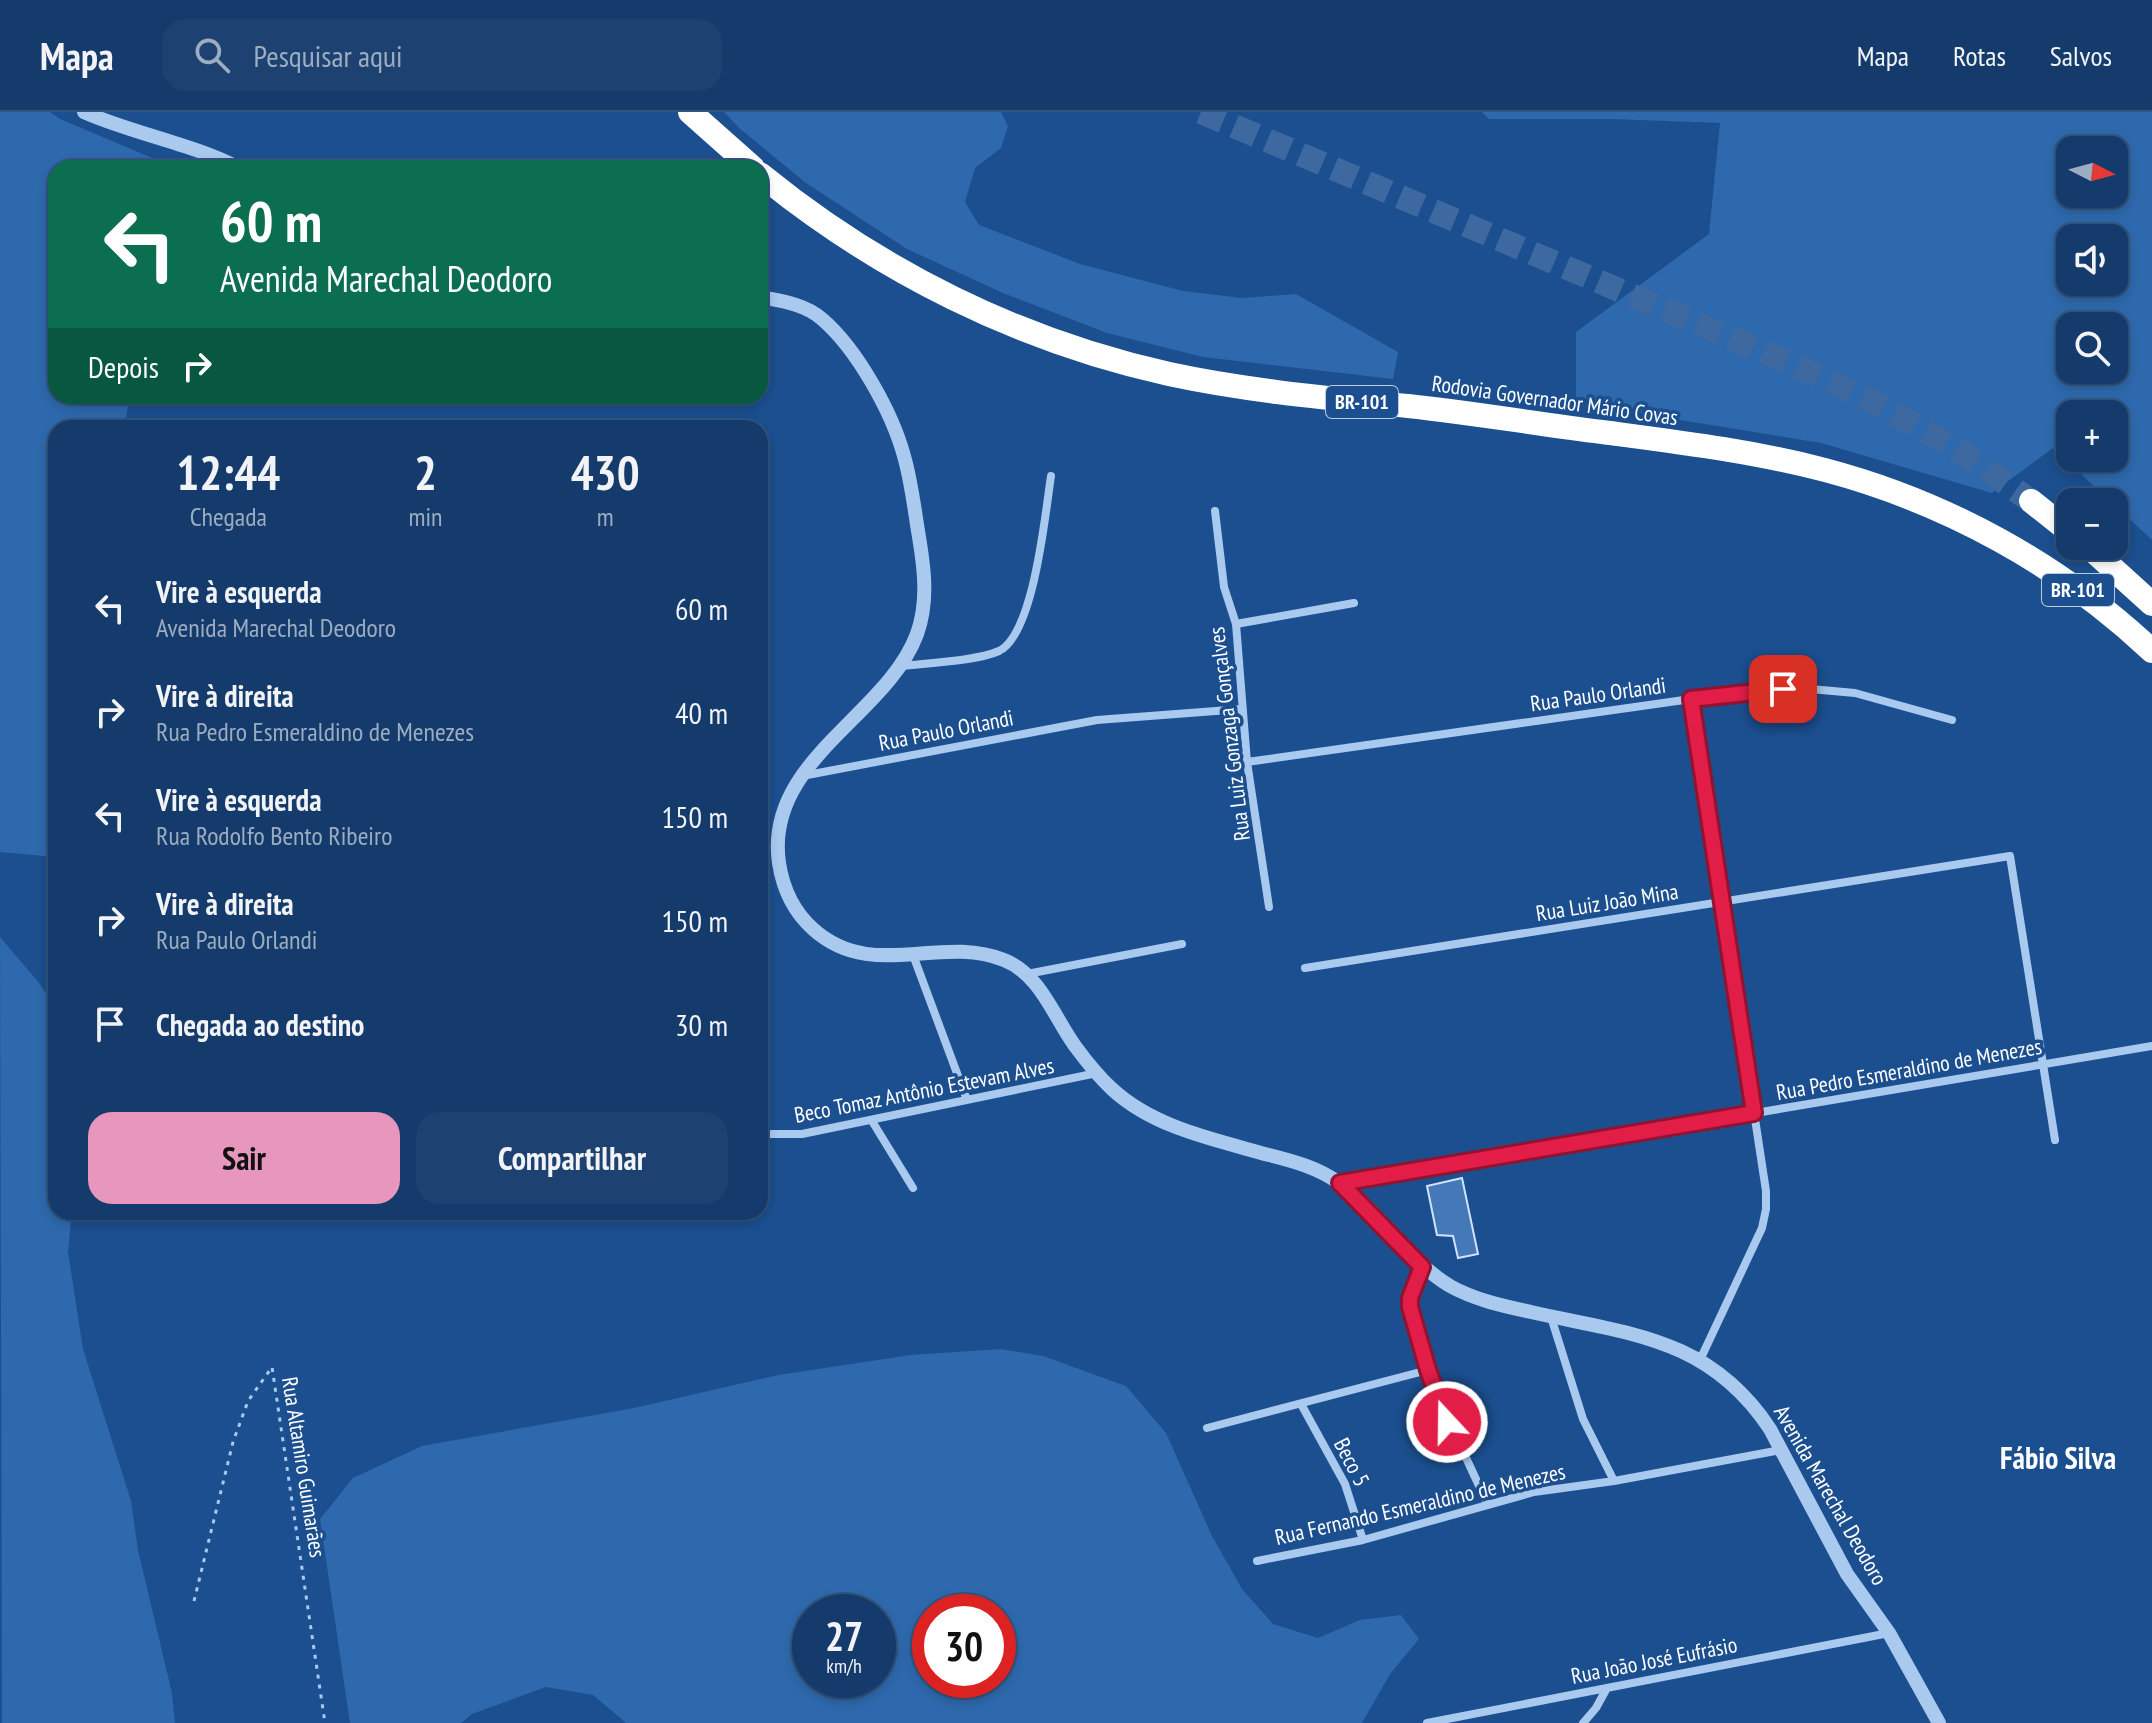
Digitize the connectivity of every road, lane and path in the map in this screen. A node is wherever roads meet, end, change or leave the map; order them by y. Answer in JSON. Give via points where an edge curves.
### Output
{"nodes":[{"id":1,"x":84,"y":112,"type":"edge"},
{"id":2,"x":690,"y":112,"type":"edge"},
{"id":3,"x":219,"y":160,"type":"edge"},
{"id":4,"x":744,"y":160,"type":"edge"},
{"id":5,"x":768,"y":180,"type":"edge"},
{"id":6,"x":768,"y":298,"type":"edge"},
{"id":7,"x":1051,"y":476,"type":"dead end"},
{"id":8,"x":2031,"y":501,"type":"tunnel mouth"},
{"id":9,"x":1215,"y":511,"type":"dead end"},
{"id":10,"x":2056,"y":521,"type":"edge"},
{"id":11,"x":2103,"y":560,"type":"edge"},
{"id":12,"x":1354,"y":603,"type":"dead end"},
{"id":13,"x":2152,"y":604,"type":"edge"},
{"id":14,"x":1236,"y":624,"type":"junction"},
{"id":15,"x":2152,"y":651,"type":"edge"},
{"id":16,"x":900,"y":666,"type":"junction"},
{"id":17,"x":1691,"y":699,"type":"junction"},
{"id":18,"x":1242,"y":709,"type":"junction"},
{"id":19,"x":1952,"y":720,"type":"dead end"},
{"id":20,"x":1247,"y":762,"type":"junction"},
{"id":21,"x":801,"y":776,"type":"junction"},
{"id":22,"x":1722,"y":902,"type":"junction"},
{"id":23,"x":1269,"y":907,"type":"dead end"},
{"id":24,"x":1182,"y":944,"type":"dead end"},
{"id":25,"x":913,"y":955,"type":"junction"},
{"id":26,"x":1305,"y":968,"type":"dead end"},
{"id":27,"x":1027,"y":974,"type":"junction"},
{"id":28,"x":2152,"y":1046,"type":"edge"},
{"id":29,"x":2043,"y":1064,"type":"junction"},
{"id":30,"x":1098,"y":1073,"type":"junction"},
{"id":31,"x":967,"y":1100,"type":"junction"},
{"id":32,"x":1754,"y":1113,"type":"junction"},
{"id":33,"x":872,"y":1121,"type":"junction"},
{"id":34,"x":768,"y":1134,"type":"edge"},
{"id":35,"x":2055,"y":1140,"type":"dead end"},
{"id":36,"x":1340,"y":1183,"type":"junction"},
{"id":37,"x":913,"y":1188,"type":"dead end"},
{"id":38,"x":1422,"y":1267,"type":"junction"},
{"id":39,"x":1551,"y":1317,"type":"junction"},
{"id":40,"x":1700,"y":1360,"type":"junction"},
{"id":41,"x":1428,"y":1370,"type":"junction"},
{"id":42,"x":1301,"y":1404,"type":"junction"},
{"id":43,"x":1207,"y":1428,"type":"dead end"},
{"id":44,"x":1781,"y":1450,"type":"junction"},
{"id":45,"x":1614,"y":1481,"type":"junction"},
{"id":46,"x":1487,"y":1503,"type":"junction"},
{"id":47,"x":1363,"y":1540,"type":"junction"},
{"id":48,"x":1257,"y":1561,"type":"dead end"},
{"id":49,"x":194,"y":1601,"type":"dead end"},
{"id":50,"x":1889,"y":1633,"type":"junction"},
{"id":51,"x":1607,"y":1688,"type":"junction"},
{"id":52,"x":325,"y":1723,"type":"edge"},
{"id":53,"x":1427,"y":1723,"type":"edge"},
{"id":54,"x":1583,"y":1723,"type":"edge"},
{"id":55,"x":1939,"y":1723,"type":"edge"}],
"edges":[{"from":1,"to":3,"type":"street"},
{"from":2,"to":4,"type":"highway"},
{"from":5,"to":15,"type":"highway","name":"Rodovia Governador Mário Covas","number":"BR-101","via":[[877,258],[930,287],[983,313],[1109,359],[1280,393],[1708,446],[1873,484],[1956,518],[2037,562]]},
{"from":6,"to":16,"type":"street","name":"Avenida Marechal Deodoro","via":[[819,316],[865,373],[896,431],[906,460],[925,586],[923,616]]},
{"from":7,"to":16,"type":"street","via":[[1029,600],[1013,639],[1000,651]]},
{"from":8,"to":10,"type":"highway"},
{"from":9,"to":14,"type":"street","name":"Rua Luiz Gonzaga Gonçalves","via":[[1224,587]]},
{"from":11,"to":13,"type":"highway","number":"BR-101"},
{"from":12,"to":14,"type":"street"},
{"from":14,"to":18,"type":"street","name":"Rua Luiz Gonzaga Gonçalves"},
{"from":16,"to":21,"type":"street","name":"Avenida Marechal Deodoro"},
{"from":17,"to":19,"type":"street","name":"Rua Paulo Orlandi","via":[[1829,689]]},
{"from":17,"to":20,"type":"street","name":"Rua Paulo Orlandi"},
{"from":17,"to":22,"type":"street"},
{"from":18,"to":20,"type":"street","name":"Rua Luiz Gonzaga Gonçalves"},
{"from":18,"to":21,"type":"street","name":"Rua Paulo Orlandi","via":[[1097,720]]},
{"from":20,"to":23,"type":"street","name":"Rua Luiz Gonzaga Gonçalves"},
{"from":21,"to":25,"type":"street","name":"Avenida Marechal Deodoro","via":[[789,798],[777,848],[786,892],[797,913],[816,933],[852,952]]},
{"from":22,"to":26,"type":"street","name":"Rua Luiz João Mina"},
{"from":22,"to":29,"type":"street","name":"Rua Luiz João Mina","via":[[2010,856]]},
{"from":22,"to":32,"type":"street"},
{"from":24,"to":27,"type":"street"},
{"from":25,"to":27,"type":"street","name":"Avenida Marechal Deodoro","via":[[980,952]]},
{"from":25,"to":31,"type":"street"},
{"from":27,"to":30,"type":"street","name":"Avenida Marechal Deodoro"},
{"from":28,"to":29,"type":"street","name":"Rua Pedro Esmeraldino de Menezes"},
{"from":29,"to":32,"type":"street","name":"Rua Pedro Esmeraldino de Menezes"},
{"from":29,"to":35,"type":"street"},
{"from":30,"to":31,"type":"street","name":"Beco Tomaz Antônio Estevam Alves"},
{"from":30,"to":36,"type":"street","name":"Avenida Marechal Deodoro","via":[[1133,1104],[1174,1126],[1291,1161]]},
{"from":31,"to":33,"type":"street","name":"Beco Tomaz Antônio Estevam Alves"},
{"from":32,"to":36,"type":"street","name":"Rua Pedro Esmeraldino de Menezes"},
{"from":32,"to":40,"type":"street","via":[[1766,1191],[1762,1228]]},
{"from":33,"to":34,"type":"street","name":"Beco Tomaz Antônio Estevam Alves"},
{"from":33,"to":37,"type":"street"},
{"from":36,"to":38,"type":"street","name":"Avenida Marechal Deodoro"},
{"from":38,"to":39,"type":"street","name":"Avenida Marechal Deodoro","via":[[1467,1294]]},
{"from":38,"to":41,"type":"street","via":[[1410,1307]]},
{"from":39,"to":40,"type":"street","name":"Avenida Marechal Deodoro","via":[[1635,1334]]},
{"from":39,"to":45,"type":"street","via":[[1583,1419]]},
{"from":40,"to":44,"type":"street","name":"Avenida Marechal Deodoro","via":[[1747,1398]]},
{"from":41,"to":42,"type":"street"},
{"from":41,"to":46,"type":"street"},
{"from":42,"to":43,"type":"street"},
{"from":42,"to":47,"type":"street","name":"Beco 5","via":[[1345,1484]]},
{"from":44,"to":45,"type":"street","name":"Rua Fernando Esmeraldino de Menezes"},
{"from":44,"to":50,"type":"street","name":"Avenida Marechal Deodoro","via":[[1847,1574]]},
{"from":45,"to":46,"type":"street","name":"Rua Fernando Esmeraldino de Menezes"},
{"from":46,"to":47,"type":"street","name":"Rua Fernando Esmeraldino de Menezes"},
{"from":47,"to":48,"type":"street","name":"Rua Fernando Esmeraldino de Menezes"},
{"from":49,"to":52,"type":"path","name":"Rua Altamiro Guimarães","via":[[233,1442],[248,1401],[272,1367]]},
{"from":50,"to":51,"type":"street","name":"Rua João José Eufrásio"},
{"from":50,"to":55,"type":"street","name":"Avenida Marechal Deodoro"},
{"from":51,"to":53,"type":"street","name":"Rua João José Eufrásio"},
{"from":51,"to":54,"type":"street"}]}
